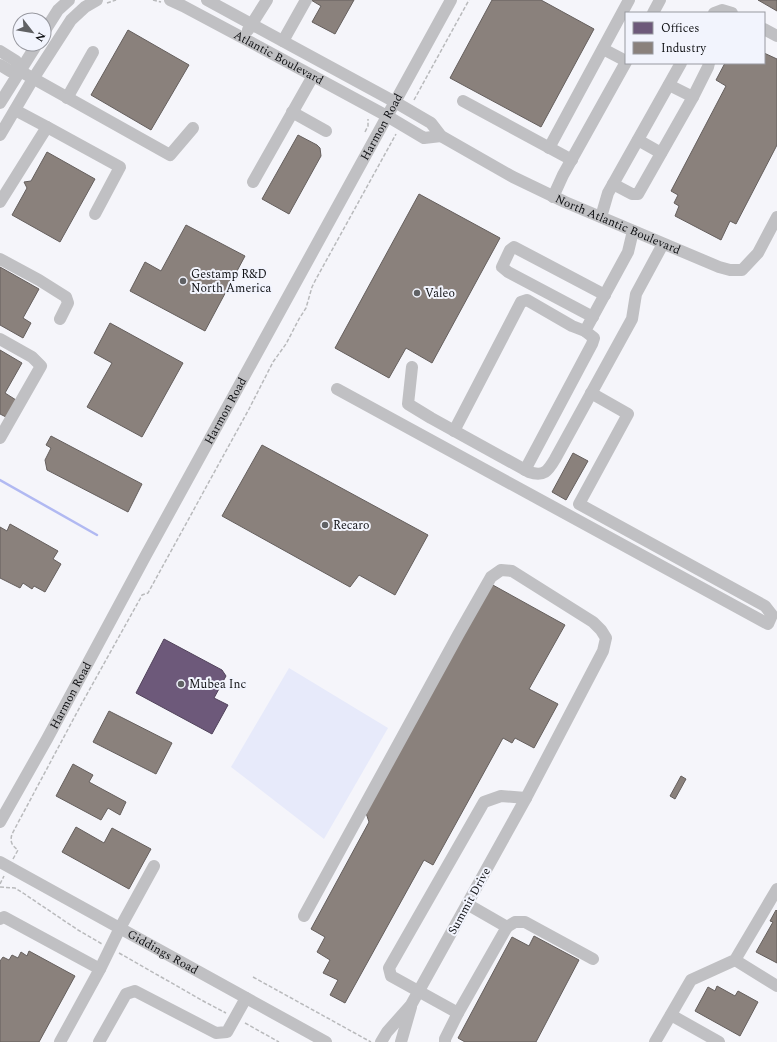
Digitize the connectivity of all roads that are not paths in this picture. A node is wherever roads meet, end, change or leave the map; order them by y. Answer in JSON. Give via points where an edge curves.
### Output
{"nodes":[{"id":1,"x":69,"y":0,"type":"edge"},
{"id":2,"x":97,"y":0,"type":"edge"},
{"id":3,"x":170,"y":0,"type":"edge"},
{"id":4,"x":207,"y":0,"type":"edge"},
{"id":5,"x":267,"y":0,"type":"edge"},
{"id":6,"x":306,"y":0,"type":"edge"},
{"id":7,"x":451,"y":0,"type":"edge"},
{"id":8,"x":629,"y":0,"type":"edge"},
{"id":9,"x":660,"y":0,"type":"edge"},
{"id":10,"x":654,"y":12,"type":"edge"},
{"id":11,"x":717,"y":12,"type":"edge"},
{"id":12,"x":729,"y":12,"type":"edge"},
{"id":13,"x":52,"y":19,"type":"edge"},
{"id":14,"x":251,"y":24,"type":"junction"},
{"id":15,"x":765,"y":30,"type":"edge"},
{"id":16,"x":777,"y":36,"type":"edge"},
{"id":17,"x":243,"y":38,"type":"junction"},
{"id":18,"x":283,"y":41,"type":"junction"},
{"id":19,"x":603,"y":49,"type":"junction"},
{"id":20,"x":301,"y":50,"type":"junction"},
{"id":21,"x":0,"y":51,"type":"edge"},
{"id":22,"x":32,"y":52,"type":"edge"},
{"id":23,"x":93,"y":52,"type":"dead end"},
{"id":24,"x":625,"y":61,"type":"edge"},
{"id":25,"x":625,"y":64,"type":"edge"},
{"id":26,"x":680,"y":64,"type":"edge"},
{"id":27,"x":709,"y":64,"type":"edge"},
{"id":28,"x":0,"y":65,"type":"edge"},
{"id":29,"x":293,"y":65,"type":"junction"},
{"id":30,"x":20,"y":71,"type":"junction"},
{"id":31,"x":313,"y":76,"type":"junction"},
{"id":32,"x":33,"y":79,"type":"junction"},
{"id":33,"x":669,"y":85,"type":"junction"},
{"id":34,"x":693,"y":97,"type":"junction"},
{"id":35,"x":67,"y":98,"type":"junction"},
{"id":36,"x":463,"y":101,"type":"dead end"},
{"id":37,"x":395,"y":102,"type":"junction"},
{"id":38,"x":0,"y":103,"type":"edge"},
{"id":39,"x":15,"y":110,"type":"junction"},
{"id":40,"x":292,"y":112,"type":"junction"},
{"id":41,"x":387,"y":116,"type":"junction"},
{"id":42,"x":47,"y":127,"type":"junction"},
{"id":43,"x":193,"y":128,"type":"dead end"},
{"id":44,"x":326,"y":131,"type":"dead end"},
{"id":45,"x":0,"y":135,"type":"edge"},
{"id":46,"x":441,"y":136,"type":"junction"},
{"id":47,"x":638,"y":140,"type":"junction"},
{"id":48,"x":549,"y":148,"type":"junction"},
{"id":49,"x":661,"y":153,"type":"junction"},
{"id":50,"x":572,"y":160,"type":"junction"},
{"id":51,"x":253,"y":182,"type":"dead end"},
{"id":52,"x":613,"y":184,"type":"junction"},
{"id":53,"x":553,"y":197,"type":"junction"},
{"id":54,"x":0,"y":202,"type":"edge"},
{"id":55,"x":95,"y":214,"type":"dead end"},
{"id":56,"x":777,"y":217,"type":"edge"},
{"id":57,"x":601,"y":218,"type":"junction"},
{"id":58,"x":633,"y":231,"type":"junction"},
{"id":59,"x":663,"y":244,"type":"junction"},
{"id":60,"x":0,"y":259,"type":"edge"},
{"id":61,"x":605,"y":295,"type":"junction"},
{"id":62,"x":593,"y":317,"type":"junction"},
{"id":63,"x":60,"y":319,"type":"dead end"},
{"id":64,"x":585,"y":331,"type":"junction"},
{"id":65,"x":0,"y":339,"type":"edge"},
{"id":66,"x":412,"y":367,"type":"dead end"},
{"id":67,"x":337,"y":389,"type":"dead end"},
{"id":68,"x":591,"y":394,"type":"junction"},
{"id":69,"x":454,"y":431,"type":"junction"},
{"id":70,"x":0,"y":438,"type":"edge"},
{"id":71,"x":525,"y":470,"type":"junction"},
{"id":72,"x":526,"y":798,"type":"junction"},
{"id":73,"x":0,"y":822,"type":"edge"},
{"id":74,"x":0,"y":862,"type":"edge"},
{"id":75,"x":154,"y":866,"type":"dead end"},
{"id":76,"x":777,"y":889,"type":"edge"},
{"id":77,"x":467,"y":904,"type":"junction"},
{"id":78,"x":304,"y":916,"type":"dead end"},
{"id":79,"x":0,"y":919,"type":"edge"},
{"id":80,"x":507,"y":927,"type":"junction"},
{"id":81,"x":120,"y":928,"type":"junction"},
{"id":82,"x":593,"y":959,"type":"dead end"},
{"id":83,"x":735,"y":960,"type":"junction"},
{"id":84,"x":100,"y":969,"type":"junction"},
{"id":85,"x":777,"y":986,"type":"edge"},
{"id":86,"x":419,"y":991,"type":"junction"},
{"id":87,"x":246,"y":998,"type":"junction"},
{"id":88,"x":411,"y":1005,"type":"junction"},
{"id":89,"x":458,"y":1013,"type":"junction"},
{"id":90,"x":671,"y":1015,"type":"junction"},
{"id":91,"x":224,"y":1037,"type":"edge"},
{"id":92,"x":60,"y":1042,"type":"edge"},
{"id":93,"x":99,"y":1042,"type":"edge"},
{"id":94,"x":326,"y":1042,"type":"edge"},
{"id":95,"x":381,"y":1042,"type":"edge"},
{"id":96,"x":401,"y":1042,"type":"edge"},
{"id":97,"x":445,"y":1042,"type":"edge"},
{"id":98,"x":655,"y":1042,"type":"edge"},
{"id":99,"x":719,"y":1042,"type":"edge"}],
"edges":[{"from":1,"to":13,"type":"street"},
{"from":2,"to":32,"type":"street","via":[[71,20]]},
{"from":3,"to":17,"type":"street","name":"Atlantic Boulevard"},
{"from":4,"to":14,"type":"street","name":"Atlantic Boulevard"},
{"from":5,"to":14,"type":"street"},
{"from":6,"to":18,"type":"street"},
{"from":7,"to":37,"type":"street","name":"Harmon Road"},
{"from":8,"to":19,"type":"street"},
{"from":9,"to":10,"type":"street"},
{"from":11,"to":12,"type":"street"},
{"from":14,"to":17,"type":"street"},
{"from":14,"to":18,"type":"street","name":"Atlantic Boulevard"},
{"from":15,"to":16,"type":"street"},
{"from":17,"to":29,"type":"street","name":"Atlantic Boulevard"},
{"from":18,"to":20,"type":"street","name":"Atlantic Boulevard"},
{"from":19,"to":24,"type":"street"},
{"from":19,"to":48,"type":"street"},
{"from":20,"to":29,"type":"street"},
{"from":20,"to":37,"type":"street","name":"Atlantic Boulevard"},
{"from":21,"to":30,"type":"street","via":[[16,61]]},
{"from":22,"to":30,"type":"street"},
{"from":23,"to":35,"type":"street"},
{"from":25,"to":50,"type":"street"},
{"from":26,"to":33,"type":"street"},
{"from":27,"to":34,"type":"street"},
{"from":28,"to":30,"type":"street","via":[[10,71]]},
{"from":29,"to":31,"type":"street","name":"Atlantic Boulevard"},
{"from":30,"to":32,"type":"street"},
{"from":30,"to":38,"type":"street"},
{"from":31,"to":40,"type":"street"},
{"from":31,"to":41,"type":"street","name":"Atlantic Boulevard"},
{"from":32,"to":35,"type":"street"},
{"from":32,"to":39,"type":"street"},
{"from":33,"to":34,"type":"street"},
{"from":33,"to":47,"type":"street"},
{"from":34,"to":49,"type":"street"},
{"from":35,"to":43,"type":"street","via":[[170,155]]},
{"from":36,"to":48,"type":"street"},
{"from":37,"to":41,"type":"street","name":"Harmon Road"},
{"from":37,"to":46,"type":"street","name":"North Atlantic Boulevard","via":[[431,123]]},
{"from":39,"to":42,"type":"street"},
{"from":39,"to":45,"type":"street"},
{"from":40,"to":44,"type":"street"},
{"from":40,"to":51,"type":"street"},
{"from":41,"to":46,"type":"street","via":[[424,138]]},
{"from":41,"to":73,"type":"street","name":"Harmon Road"},
{"from":42,"to":54,"type":"street"},
{"from":42,"to":55,"type":"street","via":[[120,167]]},
{"from":46,"to":53,"type":"street","name":"North Atlantic Boulevard"},
{"from":47,"to":49,"type":"street"},
{"from":47,"to":52,"type":"street"},
{"from":48,"to":50,"type":"street"},
{"from":49,"to":52,"type":"street","via":[[638,194],[632,194]]},
{"from":50,"to":53,"type":"street"},
{"from":52,"to":57,"type":"street","via":[[608,192]]},
{"from":53,"to":57,"type":"street","name":"North Atlantic Boulevard"},
{"from":56,"to":59,"type":"street","name":"North Atlantic Boulevard","via":[[758,253],[742,270],[719,267]]},
{"from":57,"to":58,"type":"street","name":"North Atlantic Boulevard"},
{"from":58,"to":59,"type":"street","name":"North Atlantic Boulevard"},
{"from":58,"to":61,"type":"street","via":[[628,252]]},
{"from":59,"to":68,"type":"street","via":[[636,294],[632,319]]},
{"from":60,"to":63,"type":"street","via":[[66,297],[68,304]]},
{"from":61,"to":62,"type":"street"},
{"from":61,"to":62,"type":"street","via":[[514,247],[510,250],[502,267],[508,272]]},
{"from":62,"to":64,"type":"street"},
{"from":64,"to":69,"type":"street","via":[[526,300],[520,302]]},
{"from":64,"to":71,"type":"street","via":[[594,338],[592,344]]},
{"from":65,"to":70,"type":"street","via":[[32,357],[41,366]]},
{"from":66,"to":69,"type":"street","via":[[408,404]]},
{"from":67,"to":68,"type":"street","via":[[768,624],[772,615],[765,606],[580,504],[628,414]]},
{"from":68,"to":71,"type":"street","via":[[549,469],[543,474]]},
{"from":69,"to":71,"type":"street"},
{"from":72,"to":77,"type":"street","name":"Summit Drive"},
{"from":72,"to":78,"type":"street","name":"Summit Drive","via":[[603,651],[606,638],[593,622],[512,571],[501,570],[491,577]]},
{"from":72,"to":86,"type":"street","via":[[502,796],[484,802],[389,968],[391,976]]},
{"from":74,"to":81,"type":"street","name":"Giddings Road"},
{"from":75,"to":81,"type":"street"},
{"from":76,"to":83,"type":"street"},
{"from":77,"to":80,"type":"street"},
{"from":77,"to":86,"type":"street","name":"Summit Drive"},
{"from":79,"to":84,"type":"street","via":[[4,917]]},
{"from":80,"to":82,"type":"street","via":[[516,922],[525,922]]},
{"from":80,"to":89,"type":"street"},
{"from":81,"to":84,"type":"street"},
{"from":81,"to":87,"type":"street","name":"Giddings Road"},
{"from":83,"to":85,"type":"street"},
{"from":83,"to":90,"type":"street","via":[[691,980]]},
{"from":84,"to":92,"type":"street"},
{"from":86,"to":88,"type":"street","name":"Summit Drive"},
{"from":86,"to":89,"type":"street"},
{"from":87,"to":91,"type":"street"},
{"from":87,"to":94,"type":"street","name":"Giddings Road"},
{"from":88,"to":95,"type":"street","name":"Summit Drive"},
{"from":88,"to":96,"type":"street","name":"Summit Drive"},
{"from":89,"to":97,"type":"street","via":[[444,1039]]},
{"from":90,"to":98,"type":"street"},
{"from":90,"to":99,"type":"street"},
{"from":91,"to":93,"type":"street","via":[[135,991],[126,994]]}]}
